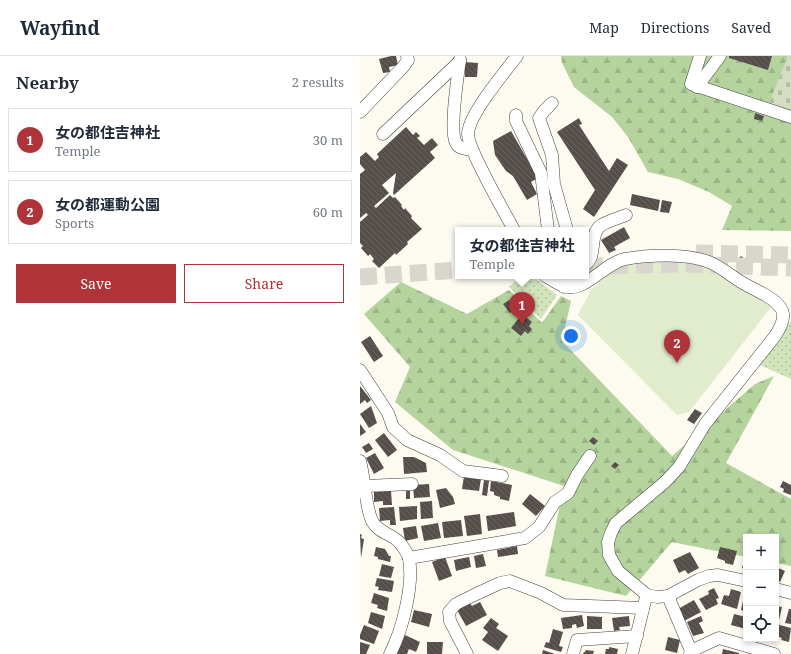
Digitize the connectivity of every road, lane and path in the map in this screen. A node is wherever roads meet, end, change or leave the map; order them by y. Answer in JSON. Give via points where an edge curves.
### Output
{"nodes":[{"id":1,"x":407,"y":56,"type":"edge"},
{"id":2,"x":517,"y":56,"type":"edge"},
{"id":3,"x":700,"y":56,"type":"edge"},
{"id":4,"x":720,"y":56,"type":"edge"},
{"id":5,"x":460,"y":58,"type":"edge"},
{"id":6,"x":697,"y":87,"type":"junction"},
{"id":7,"x":552,"y":103,"type":"dead end"},
{"id":8,"x":360,"y":112,"type":"edge"},
{"id":9,"x":516,"y":115,"type":"dead end"},
{"id":10,"x":791,"y":117,"type":"edge"},
{"id":11,"x":383,"y":134,"type":"dead end"},
{"id":12,"x":472,"y":150,"type":"junction"},
{"id":13,"x":626,"y":215,"type":"dead end"},
{"id":14,"x":512,"y":227,"type":"edge"},
{"id":15,"x":548,"y":227,"type":"edge"},
{"id":16,"x":566,"y":227,"type":"edge"},
{"id":17,"x":589,"y":261,"type":"edge"},
{"id":18,"x":550,"y":279,"type":"edge"},
{"id":19,"x":572,"y":279,"type":"edge"},
{"id":20,"x":564,"y":287,"type":"junction"},
{"id":21,"x":787,"y":314,"type":"edge"},
{"id":22,"x":360,"y":370,"type":"edge"},
{"id":23,"x":590,"y":456,"type":"dead end"},
{"id":24,"x":360,"y":461,"type":"edge"},
{"id":25,"x":502,"y":476,"type":"dead end"},
{"id":26,"x":412,"y":484,"type":"dead end"},
{"id":27,"x":365,"y":486,"type":"junction"},
{"id":28,"x":409,"y":558,"type":"junction"},
{"id":29,"x":743,"y":580,"type":"edge"},
{"id":30,"x":779,"y":590,"type":"edge"},
{"id":31,"x":791,"y":593,"type":"edge"},
{"id":32,"x":647,"y":595,"type":"junction"},
{"id":33,"x":668,"y":596,"type":"junction"},
{"id":34,"x":644,"y":608,"type":"junction"},
{"id":35,"x":637,"y":636,"type":"junction"},
{"id":36,"x":749,"y":651,"type":"edge"},
{"id":37,"x":690,"y":653,"type":"edge"},
{"id":38,"x":390,"y":654,"type":"edge"},
{"id":39,"x":467,"y":654,"type":"edge"},
{"id":40,"x":573,"y":654,"type":"edge"},
{"id":41,"x":632,"y":654,"type":"edge"},
{"id":42,"x":774,"y":654,"type":"edge"}],
"edges":[{"from":1,"to":8,"type":"street","via":[[408,60],[403,67]]},
{"from":2,"to":12,"type":"street","via":[[473,119],[468,134]]},
{"from":3,"to":6,"type":"street","via":[[691,84]]},
{"from":4,"to":6,"type":"street"},
{"from":5,"to":11,"type":"street"},
{"from":5,"to":12,"type":"street","via":[[454,139],[460,147]]},
{"from":6,"to":10,"type":"street"},
{"from":7,"to":16,"type":"street","via":[[539,118],[552,155],[554,184]]},
{"from":9,"to":15,"type":"street","via":[[516,121],[541,173]]},
{"from":12,"to":14,"type":"street"},
{"from":13,"to":17,"type":"street","via":[[600,226],[594,234]]},
{"from":18,"to":20,"type":"street"},
{"from":19,"to":20,"type":"street"},
{"from":20,"to":21,"type":"street","via":[[579,287],[604,269],[624,260],[662,256],[694,258],[710,263],[768,297]]},
{"from":21,"to":32,"type":"street","via":[[774,336],[705,424],[679,467],[616,523],[611,533],[608,549],[613,563],[618,571]]},
{"from":22,"to":25,"type":"street","via":[[388,413],[393,427],[407,440],[440,455],[463,471]]},
{"from":23,"to":28,"type":"street","via":[[568,493],[555,502],[539,527],[525,538]]},
{"from":24,"to":27,"type":"street"},
{"from":26,"to":27,"type":"street"},
{"from":27,"to":28,"type":"street","via":[[368,507],[375,526],[399,542]]},
{"from":28,"to":38,"type":"street","via":[[411,576],[407,604]]},
{"from":29,"to":33,"type":"street","via":[[718,575],[709,576]]},
{"from":30,"to":31,"type":"street"},
{"from":32,"to":33,"type":"street"},
{"from":32,"to":34,"type":"street"},
{"from":33,"to":37,"type":"street"},
{"from":34,"to":35,"type":"street"},
{"from":34,"to":39,"type":"street","via":[[563,605],[510,581],[500,583],[456,604],[449,612],[450,621]]},
{"from":35,"to":40,"type":"street","via":[[577,640]]},
{"from":35,"to":41,"type":"street"},
{"from":36,"to":37,"type":"street","via":[[720,638]]},
{"from":36,"to":42,"type":"street"}]}
